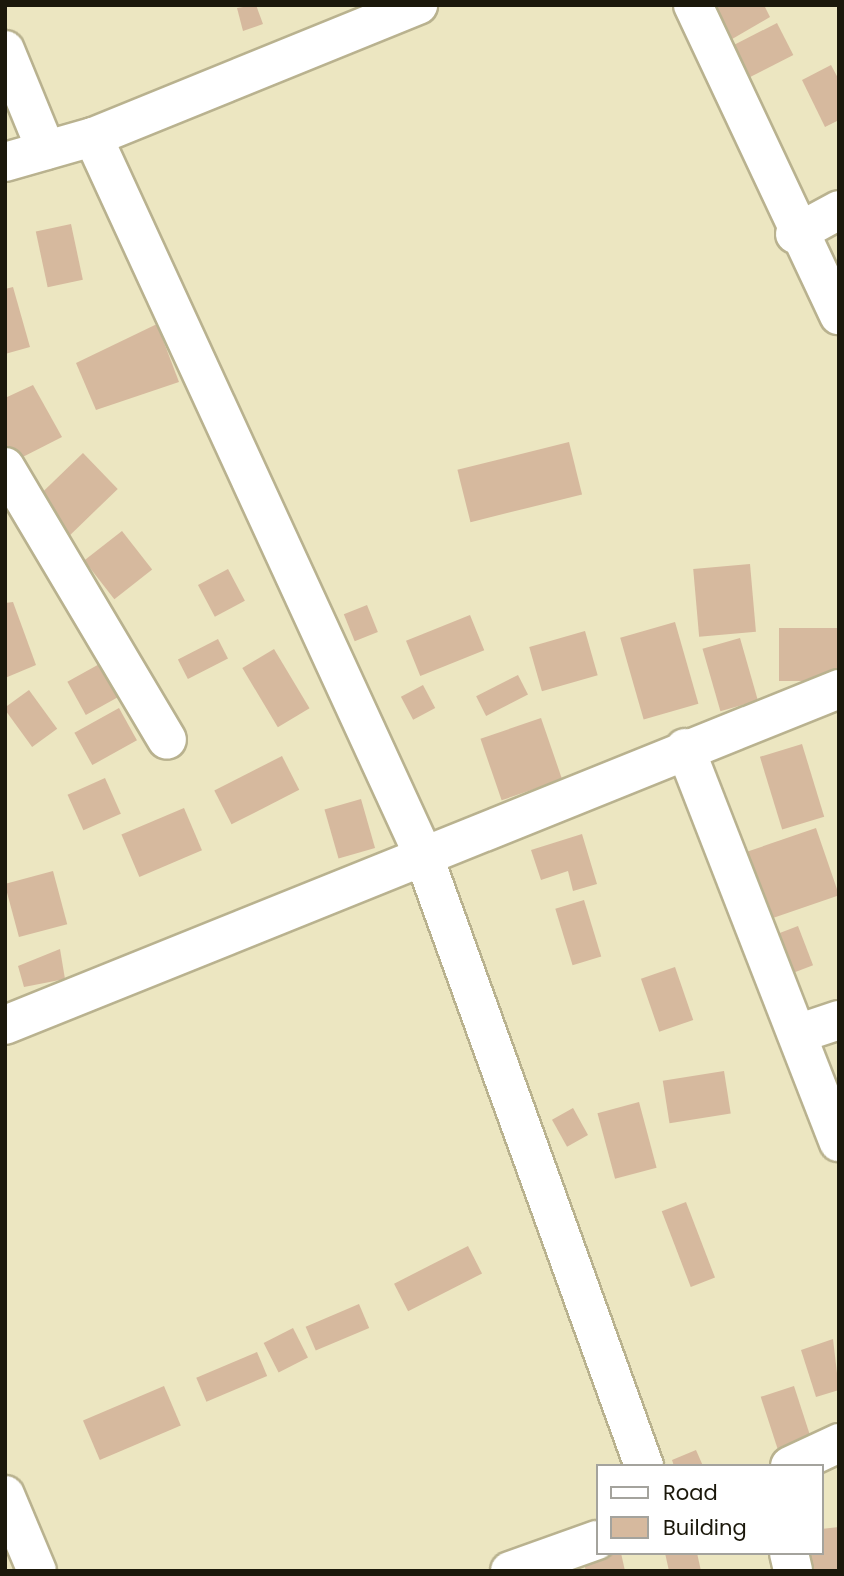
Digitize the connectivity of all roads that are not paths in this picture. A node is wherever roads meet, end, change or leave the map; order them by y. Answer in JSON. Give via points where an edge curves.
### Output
{"nodes":[{"id":1,"x":418,"y":5,"type":"edge"},
{"id":2,"x":693,"y":5,"type":"edge"},
{"id":3,"x":5,"y":50,"type":"edge"},
{"id":4,"x":93,"y":137,"type":"junction"},
{"id":5,"x":46,"y":150,"type":"junction"},
{"id":6,"x":5,"y":162,"type":"edge"},
{"id":7,"x":839,"y":210,"type":"edge"},
{"id":8,"x":795,"y":234,"type":"junction"},
{"id":9,"x":839,"y":315,"type":"edge"},
{"id":10,"x":5,"y":467,"type":"edge"},
{"id":11,"x":839,"y":689,"type":"edge"},
{"id":12,"x":167,"y":740,"type":"dead end"},
{"id":13,"x":685,"y":748,"type":"junction"},
{"id":14,"x":422,"y":852,"type":"junction"},
{"id":15,"x":839,"y":1020,"type":"edge"},
{"id":16,"x":5,"y":1025,"type":"edge"},
{"id":17,"x":797,"y":1034,"type":"junction"},
{"id":18,"x":839,"y":1142,"type":"edge"},
{"id":19,"x":839,"y":1443,"type":"edge"},
{"id":20,"x":643,"y":1464,"type":"edge"},
{"id":21,"x":794,"y":1464,"type":"edge"},
{"id":22,"x":5,"y":1495,"type":"edge"},
{"id":23,"x":13,"y":1537,"type":"edge"},
{"id":24,"x":596,"y":1539,"type":"edge"},
{"id":25,"x":37,"y":1571,"type":"edge"},
{"id":26,"x":510,"y":1571,"type":"edge"}],
"edges":[{"from":1,"to":4,"type":"street"},
{"from":2,"to":8,"type":"street"},
{"from":3,"to":5,"type":"street"},
{"from":4,"to":5,"type":"street"},
{"from":4,"to":14,"type":"street"},
{"from":5,"to":6,"type":"street"},
{"from":7,"to":8,"type":"street"},
{"from":8,"to":9,"type":"street"},
{"from":10,"to":12,"type":"street"},
{"from":11,"to":13,"type":"street"},
{"from":13,"to":14,"type":"street"},
{"from":13,"to":17,"type":"street"},
{"from":14,"to":16,"type":"street"},
{"from":14,"to":20,"type":"street"},
{"from":15,"to":17,"type":"street"},
{"from":17,"to":18,"type":"street"},
{"from":19,"to":21,"type":"street"},
{"from":22,"to":23,"type":"street"},
{"from":23,"to":25,"type":"street"},
{"from":24,"to":26,"type":"street"}]}
